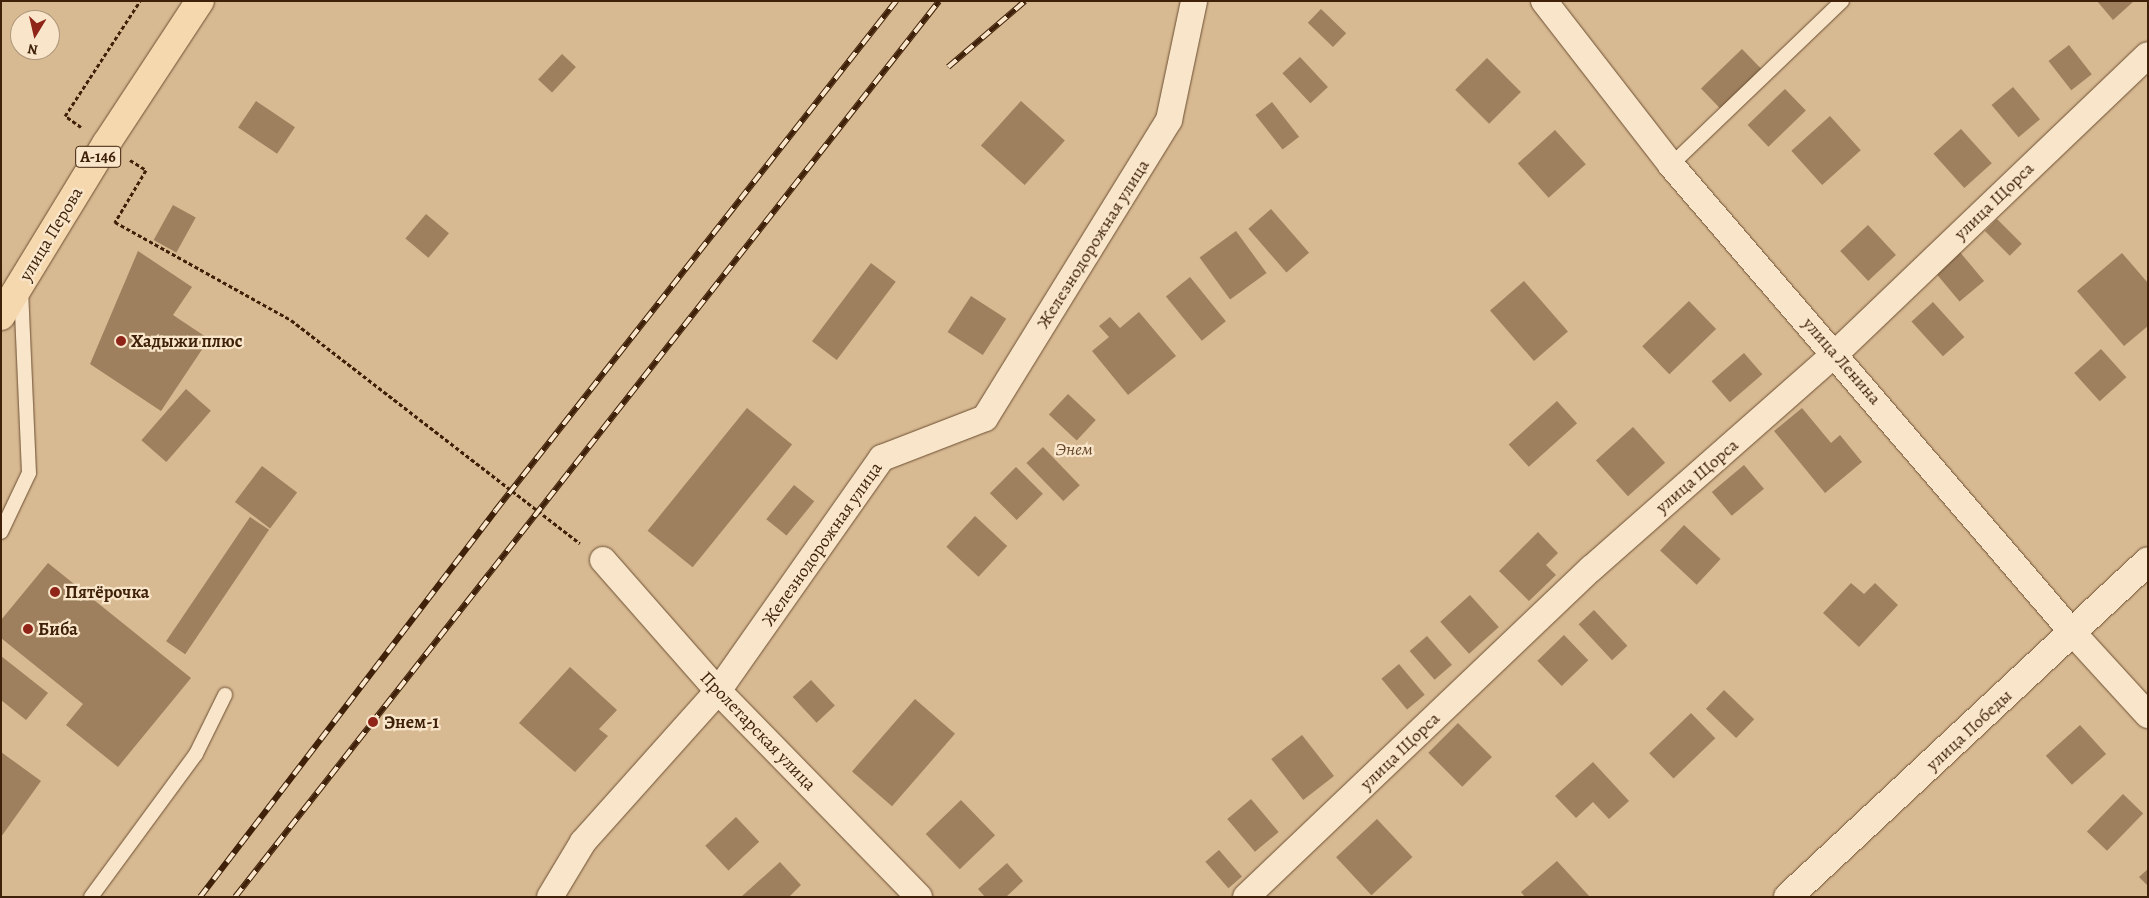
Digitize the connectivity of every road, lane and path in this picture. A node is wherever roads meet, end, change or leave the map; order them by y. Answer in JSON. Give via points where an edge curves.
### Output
{"nodes":[{"id":1,"x":140,"y":1,"type":"edge"},
{"id":2,"x":200,"y":1,"type":"edge"},
{"id":3,"x":1194,"y":1,"type":"edge"},
{"id":4,"x":1544,"y":1,"type":"edge"},
{"id":5,"x":1842,"y":1,"type":"edge"},
{"id":6,"x":2148,"y":55,"type":"edge"},
{"id":7,"x":106,"y":144,"type":"junction"},
{"id":8,"x":1671,"y":165,"type":"junction"},
{"id":9,"x":21,"y":285,"type":"junction"},
{"id":10,"x":1,"y":316,"type":"edge"},
{"id":11,"x":1836,"y":354,"type":"junction"},
{"id":12,"x":1,"y":532,"type":"edge"},
{"id":13,"x":603,"y":560,"type":"joint"},
{"id":14,"x":2148,"y":561,"type":"edge"},
{"id":15,"x":2073,"y":633,"type":"junction"},
{"id":16,"x":718,"y":692,"type":"junction"},
{"id":17,"x":225,"y":695,"type":"dead end"},
{"id":18,"x":2148,"y":715,"type":"edge"},
{"id":19,"x":91,"y":897,"type":"edge"},
{"id":20,"x":550,"y":897,"type":"edge"},
{"id":21,"x":919,"y":897,"type":"edge"},
{"id":22,"x":1246,"y":897,"type":"edge"},
{"id":23,"x":1788,"y":897,"type":"edge"}],
"edges":[{"from":1,"to":7,"type":"path","via":[[65,116]]},
{"from":2,"to":7,"type":"highway","name":"улица Перова","number":"А-146"},
{"from":3,"to":16,"type":"street","name":"Железнодорожная улица","via":[[1169,120],[986,418],[882,458]]},
{"from":4,"to":8,"type":"street","name":"улица Ленина"},
{"from":5,"to":8,"type":"lane"},
{"from":6,"to":11,"type":"street","name":"улица Щорса"},
{"from":7,"to":9,"type":"highway","name":"улица Перова","number":"А-146"},
{"from":7,"to":13,"type":"path","via":[[146,170],[115,222],[291,320]]},
{"from":8,"to":11,"type":"street","name":"улица Ленина"},
{"from":9,"to":10,"type":"highway","name":"улица Перова","number":"А-146"},
{"from":9,"to":12,"type":"lane","via":[[29,473]]},
{"from":11,"to":15,"type":"street","name":"улица Ленина"},
{"from":11,"to":22,"type":"street","name":"улица Щорса","via":[[1592,568]]},
{"from":13,"to":16,"type":"street","name":"Пролетарская улица"},
{"from":14,"to":15,"type":"street","name":"улица Победы"},
{"from":15,"to":18,"type":"street","name":"улица Ленина"},
{"from":15,"to":23,"type":"street","name":"улица Победы"},
{"from":16,"to":20,"type":"street","name":"Железнодорожная улица","via":[[583,842]]},
{"from":16,"to":21,"type":"street","name":"Пролетарская улица"},
{"from":17,"to":19,"type":"lane","via":[[196,754]]}]}
